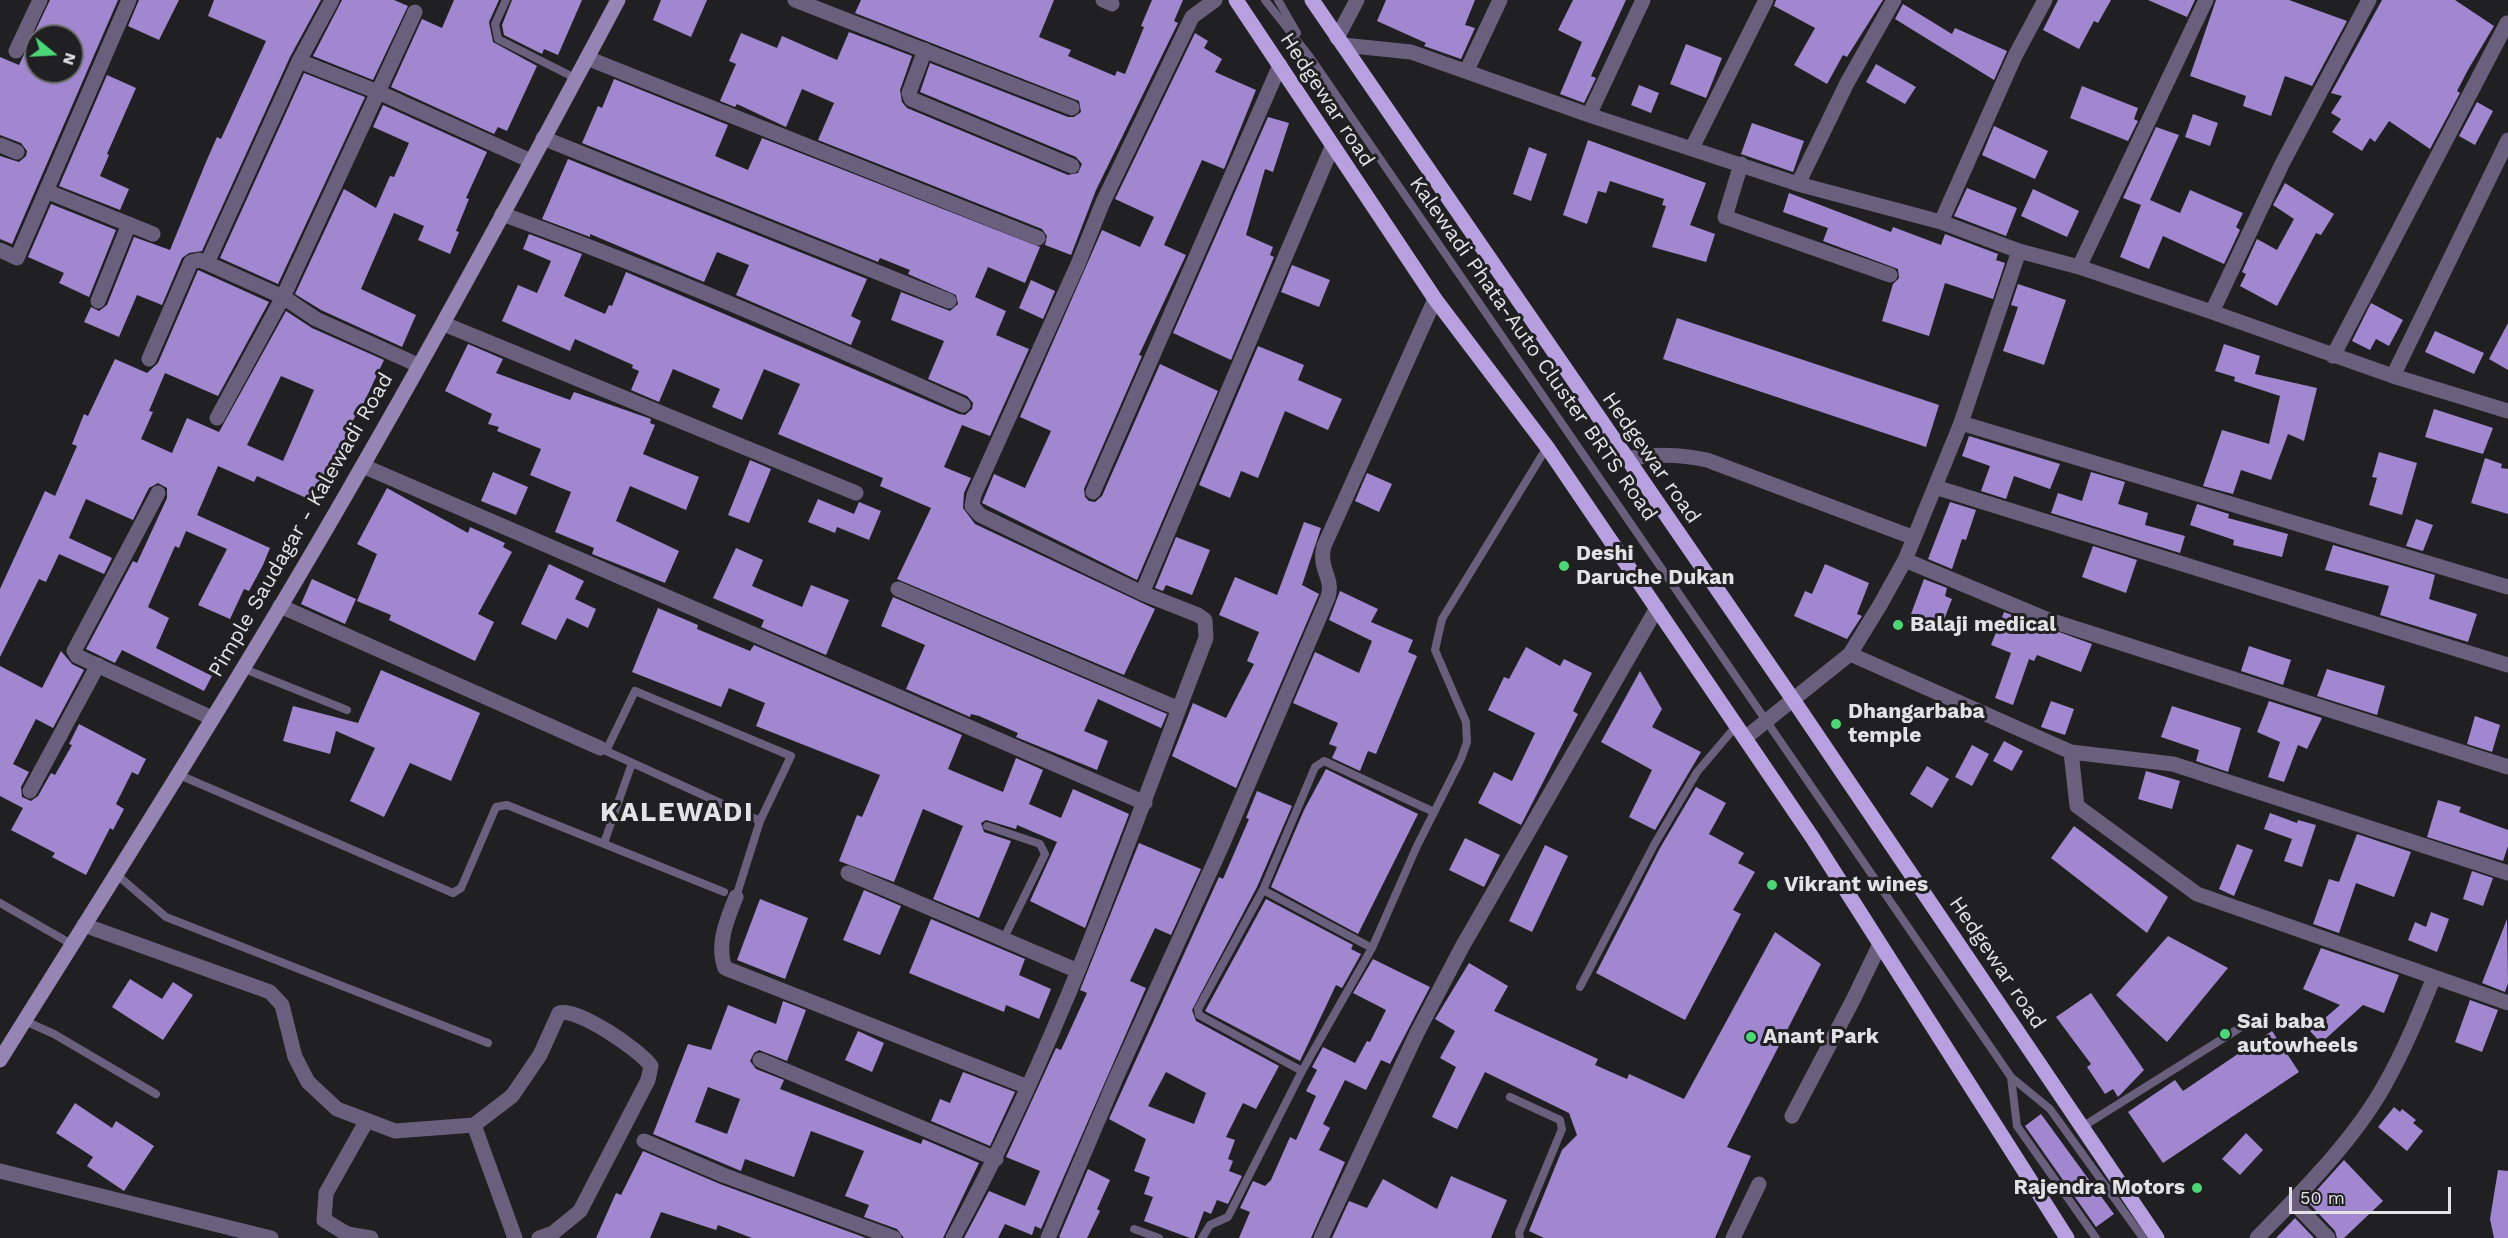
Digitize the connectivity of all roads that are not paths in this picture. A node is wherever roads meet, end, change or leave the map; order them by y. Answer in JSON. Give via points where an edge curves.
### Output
{"nodes":[{"id":1,"x":40,"y":0,"type":"edge"},
{"id":2,"x":129,"y":0,"type":"edge"},
{"id":3,"x":332,"y":0,"type":"edge"},
{"id":4,"x":506,"y":0,"type":"edge"},
{"id":5,"x":795,"y":0,"type":"edge"},
{"id":6,"x":1215,"y":0,"type":"edge"},
{"id":7,"x":1236,"y":0,"type":"edge"},
{"id":8,"x":1265,"y":0,"type":"edge"},
{"id":9,"x":1278,"y":0,"type":"edge"},
{"id":10,"x":1312,"y":0,"type":"edge"},
{"id":11,"x":1358,"y":0,"type":"edge"},
{"id":12,"x":1500,"y":0,"type":"edge"},
{"id":13,"x":1644,"y":0,"type":"edge"},
{"id":14,"x":1766,"y":0,"type":"edge"},
{"id":15,"x":1894,"y":0,"type":"edge"},
{"id":16,"x":2045,"y":0,"type":"edge"},
{"id":17,"x":2206,"y":0,"type":"edge"},
{"id":18,"x":2369,"y":0,"type":"edge"},
{"id":19,"x":615,"y":1,"type":"edge"},
{"id":20,"x":415,"y":12,"type":"dead end"},
{"id":21,"x":2506,"y":23,"type":"dead end"},
{"id":22,"x":1340,"y":41,"type":"junction"},
{"id":23,"x":925,"y":50,"type":"junction"},
{"id":24,"x":16,"y":51,"type":"dead end"},
{"id":25,"x":1310,"y":57,"type":"junction"},
{"id":26,"x":587,"y":58,"type":"junction"},
{"id":27,"x":299,"y":61,"type":"junction"},
{"id":28,"x":1280,"y":66,"type":"junction"},
{"id":29,"x":1467,"y":70,"type":"junction"},
{"id":30,"x":575,"y":78,"type":"junction"},
{"id":31,"x":378,"y":92,"type":"junction"},
{"id":32,"x":1072,"y":108,"type":"dead end"},
{"id":33,"x":1589,"y":115,"type":"junction"},
{"id":34,"x":543,"y":138,"type":"junction"},
{"id":35,"x":2508,"y":140,"type":"edge"},
{"id":36,"x":0,"y":145,"type":"edge"},
{"id":37,"x":1332,"y":147,"type":"junction"},
{"id":38,"x":1692,"y":148,"type":"junction"},
{"id":39,"x":17,"y":152,"type":"dead end"},
{"id":40,"x":531,"y":161,"type":"junction"},
{"id":41,"x":1741,"y":164,"type":"junction"},
{"id":42,"x":1072,"y":166,"type":"dead end"},
{"id":43,"x":1798,"y":184,"type":"junction"},
{"id":44,"x":46,"y":191,"type":"junction"},
{"id":45,"x":502,"y":214,"type":"junction"},
{"id":46,"x":1941,"y":222,"type":"junction"},
{"id":47,"x":129,"y":224,"type":"junction"},
{"id":48,"x":153,"y":234,"type":"dead end"},
{"id":49,"x":1038,"y":238,"type":"dead end"},
{"id":50,"x":0,"y":250,"type":"edge"},
{"id":51,"x":2019,"y":251,"type":"junction"},
{"id":52,"x":207,"y":262,"type":"junction"},
{"id":53,"x":2079,"y":267,"type":"junction"},
{"id":54,"x":1890,"y":275,"type":"dead end"},
{"id":55,"x":283,"y":297,"type":"junction"},
{"id":56,"x":1435,"y":299,"type":"junction"},
{"id":57,"x":98,"y":300,"type":"dead end"},
{"id":58,"x":949,"y":302,"type":"dead end"},
{"id":59,"x":2212,"y":312,"type":"junction"},
{"id":60,"x":444,"y":324,"type":"junction"},
{"id":61,"x":2333,"y":356,"type":"junction"},
{"id":62,"x":149,"y":359,"type":"dead end"},
{"id":63,"x":418,"y":365,"type":"junction"},
{"id":64,"x":2393,"y":376,"type":"junction"},
{"id":65,"x":963,"y":405,"type":"dead end"},
{"id":66,"x":2508,"y":411,"type":"edge"},
{"id":67,"x":217,"y":418,"type":"dead end"},
{"id":68,"x":1961,"y":423,"type":"junction"},
{"id":69,"x":1547,"y":447,"type":"junction"},
{"id":70,"x":1626,"y":459,"type":"junction"},
{"id":71,"x":363,"y":466,"type":"junction"},
{"id":72,"x":1935,"y":487,"type":"junction"},
{"id":73,"x":1093,"y":492,"type":"dead end"},
{"id":74,"x":158,"y":493,"type":"dead end"},
{"id":75,"x":856,"y":493,"type":"dead end"},
{"id":76,"x":1912,"y":537,"type":"junction"},
{"id":77,"x":1905,"y":560,"type":"junction"},
{"id":78,"x":2508,"y":587,"type":"edge"},
{"id":79,"x":898,"y":589,"type":"dead end"},
{"id":80,"x":1142,"y":593,"type":"junction"},
{"id":81,"x":280,"y":606,"type":"junction"},
{"id":82,"x":1657,"y":608,"type":"junction"},
{"id":83,"x":1850,"y":654,"type":"junction"},
{"id":84,"x":98,"y":665,"type":"junction"},
{"id":85,"x":2508,"y":665,"type":"edge"},
{"id":86,"x":242,"y":668,"type":"junction"},
{"id":87,"x":1794,"y":701,"type":"junction"},
{"id":88,"x":1179,"y":709,"type":"junction"},
{"id":89,"x":347,"y":710,"type":"dead end"},
{"id":90,"x":212,"y":718,"type":"junction"},
{"id":91,"x":1768,"y":721,"type":"junction"},
{"id":92,"x":1741,"y":732,"type":"junction"},
{"id":93,"x":603,"y":750,"type":"junction"},
{"id":94,"x":2071,"y":752,"type":"junction"},
{"id":95,"x":632,"y":763,"type":"junction"},
{"id":96,"x":2508,"y":767,"type":"edge"},
{"id":97,"x":177,"y":774,"type":"junction"},
{"id":98,"x":30,"y":791,"type":"dead end"},
{"id":99,"x":1146,"y":802,"type":"junction"},
{"id":100,"x":1434,"y":812,"type":"junction"},
{"id":101,"x":760,"y":821,"type":"junction"},
{"id":102,"x":987,"y":826,"type":"dead end"},
{"id":103,"x":604,"y":843,"type":"junction"},
{"id":104,"x":848,"y":873,"type":"dead end"},
{"id":105,"x":2508,"y":873,"type":"edge"},
{"id":106,"x":116,"y":874,"type":"junction"},
{"id":107,"x":1263,"y":890,"type":"junction"},
{"id":108,"x":730,"y":895,"type":"junction"},
{"id":109,"x":0,"y":903,"type":"edge"},
{"id":110,"x":84,"y":925,"type":"junction"},
{"id":111,"x":1003,"y":940,"type":"junction"},
{"id":112,"x":1880,"y":944,"type":"junction"},
{"id":113,"x":73,"y":945,"type":"junction"},
{"id":114,"x":1372,"y":948,"type":"junction"},
{"id":115,"x":1078,"y":971,"type":"junction"},
{"id":116,"x":2434,"y":977,"type":"junction"},
{"id":117,"x":1580,"y":987,"type":"dead end"},
{"id":118,"x":2508,"y":1003,"type":"edge"},
{"id":119,"x":2254,"y":1019,"type":"dead end"},
{"id":120,"x":25,"y":1021,"type":"junction"},
{"id":121,"x":488,"y":1043,"type":"dead end"},
{"id":122,"x":0,"y":1060,"type":"edge"},
{"id":123,"x":759,"y":1060,"type":"dead end"},
{"id":124,"x":1302,"y":1071,"type":"junction"},
{"id":125,"x":2011,"y":1077,"type":"junction"},
{"id":126,"x":1028,"y":1087,"type":"junction"},
{"id":127,"x":156,"y":1094,"type":"dead end"},
{"id":128,"x":1509,"y":1097,"type":"dead end"},
{"id":129,"x":1791,"y":1116,"type":"dead end"},
{"id":130,"x":366,"y":1122,"type":"junction"},
{"id":131,"x":474,"y":1125,"type":"junction"},
{"id":132,"x":2082,"y":1127,"type":"junction"},
{"id":133,"x":644,"y":1141,"type":"dead end"},
{"id":134,"x":996,"y":1159,"type":"junction"},
{"id":135,"x":0,"y":1171,"type":"edge"},
{"id":136,"x":1759,"y":1184,"type":"dead end"},
{"id":137,"x":2293,"y":1202,"type":"junction"},
{"id":138,"x":1134,"y":1229,"type":"dead end"},
{"id":139,"x":271,"y":1238,"type":"edge"},
{"id":140,"x":371,"y":1238,"type":"edge"},
{"id":141,"x":515,"y":1238,"type":"edge"},
{"id":142,"x":539,"y":1238,"type":"edge"},
{"id":143,"x":894,"y":1238,"type":"edge"},
{"id":144,"x":953,"y":1238,"type":"edge"},
{"id":145,"x":1048,"y":1238,"type":"edge"},
{"id":146,"x":1159,"y":1238,"type":"edge"},
{"id":147,"x":1202,"y":1238,"type":"edge"},
{"id":148,"x":1321,"y":1238,"type":"edge"},
{"id":149,"x":1520,"y":1238,"type":"edge"},
{"id":150,"x":1733,"y":1238,"type":"edge"},
{"id":151,"x":2067,"y":1238,"type":"edge"},
{"id":152,"x":2096,"y":1238,"type":"edge"},
{"id":153,"x":2143,"y":1238,"type":"edge"},
{"id":154,"x":2157,"y":1238,"type":"edge"},
{"id":155,"x":2257,"y":1238,"type":"edge"},
{"id":156,"x":2328,"y":1238,"type":"edge"}],
"edges":[{"from":1,"to":24,"type":"street"},
{"from":2,"to":44,"type":"street"},
{"from":3,"to":27,"type":"street"},
{"from":4,"to":30,"type":"lane","via":[[495,24],[498,39]]},
{"from":5,"to":23,"type":"street"},
{"from":6,"to":80,"type":"street","via":[[1192,17],[1108,191],[972,506],[980,515]]},
{"from":7,"to":28,"type":"main road","name":"Hedgewar road"},
{"from":8,"to":25,"type":"lane","name":"Kalewadi Phata-Auto Cluster BRTS Road"},
{"from":9,"to":25,"type":"lane","name":"Kalewadi Phata-Auto Cluster BRTS Road"},
{"from":10,"to":22,"type":"main road","name":"Hedgewar road"},
{"from":11,"to":22,"type":"street"},
{"from":12,"to":29,"type":"street"},
{"from":13,"to":33,"type":"street"},
{"from":14,"to":38,"type":"street"},
{"from":15,"to":43,"type":"street","via":[[1847,83]]},
{"from":16,"to":46,"type":"street","via":[[2015,56]]},
{"from":17,"to":53,"type":"street"},
{"from":18,"to":59,"type":"street","via":[[2282,164]]},
{"from":19,"to":26,"type":"main road","name":"Pimple Saudagar - Kalewadi Road"},
{"from":20,"to":31,"type":"street"},
{"from":21,"to":61,"type":"street"},
{"from":22,"to":29,"type":"street","via":[[1411,52]]},
{"from":22,"to":70,"type":"main road","name":"Hedgewar road"},
{"from":23,"to":32,"type":"street"},
{"from":23,"to":42,"type":"street","via":[[909,93],[911,99]]},
{"from":25,"to":91,"type":"lane","name":"Kalewadi Phata-Auto Cluster BRTS Road"},
{"from":26,"to":30,"type":"main road","name":"Pimple Saudagar - Kalewadi Road"},
{"from":26,"to":49,"type":"street"},
{"from":27,"to":31,"type":"street"},
{"from":27,"to":52,"type":"street"},
{"from":28,"to":37,"type":"main road","name":"Hedgewar road"},
{"from":28,"to":73,"type":"street"},
{"from":29,"to":33,"type":"street"},
{"from":30,"to":34,"type":"main road","name":"Pimple Saudagar - Kalewadi Road"},
{"from":31,"to":40,"type":"street"},
{"from":31,"to":55,"type":"street"},
{"from":33,"to":38,"type":"street"},
{"from":34,"to":40,"type":"main road","name":"Pimple Saudagar - Kalewadi Road"},
{"from":34,"to":58,"type":"street"},
{"from":35,"to":64,"type":"street"},
{"from":36,"to":39,"type":"street"},
{"from":37,"to":56,"type":"main road","name":"Hedgewar road"},
{"from":37,"to":80,"type":"street"},
{"from":38,"to":41,"type":"street"},
{"from":40,"to":45,"type":"main road","name":"Pimple Saudagar - Kalewadi Road"},
{"from":41,"to":43,"type":"street"},
{"from":41,"to":54,"type":"street","via":[[1725,217]]},
{"from":43,"to":46,"type":"street"},
{"from":44,"to":47,"type":"street"},
{"from":44,"to":50,"type":"street","via":[[17,258]]},
{"from":45,"to":60,"type":"main road","name":"Pimple Saudagar - Kalewadi Road"},
{"from":45,"to":65,"type":"street","via":[[750,311]]},
{"from":46,"to":51,"type":"street"},
{"from":47,"to":48,"type":"street"},
{"from":47,"to":57,"type":"street"},
{"from":51,"to":53,"type":"street"},
{"from":51,"to":68,"type":"street"},
{"from":52,"to":55,"type":"street"},
{"from":52,"to":62,"type":"street","via":[[191,262]]},
{"from":53,"to":59,"type":"street"},
{"from":55,"to":63,"type":"street","via":[[316,319]]},
{"from":55,"to":67,"type":"street"},
{"from":56,"to":69,"type":"main road","name":"Hedgewar road"},
{"from":56,"to":145,"type":"street","via":[[1324,546],[1322,566],[1329,581],[1328,597]]},
{"from":59,"to":61,"type":"street"},
{"from":60,"to":63,"type":"main road","name":"Pimple Saudagar - Kalewadi Road"},
{"from":60,"to":75,"type":"street"},
{"from":61,"to":64,"type":"street"},
{"from":63,"to":71,"type":"main road","name":"Pimple Saudagar - Kalewadi Road"},
{"from":64,"to":66,"type":"street"},
{"from":68,"to":72,"type":"street"},
{"from":68,"to":78,"type":"street"},
{"from":69,"to":82,"type":"main road","name":"Hedgewar road"},
{"from":69,"to":100,"type":"lane","via":[[1442,619],[1437,634],[1435,650],[1466,722],[1467,742]]},
{"from":70,"to":76,"type":"street","via":[[1658,454],[1707,460]]},
{"from":70,"to":87,"type":"main road","name":"Hedgewar road"},
{"from":71,"to":81,"type":"main road","name":"Pimple Saudagar - Kalewadi Road"},
{"from":71,"to":99,"type":"street"},
{"from":72,"to":76,"type":"street"},
{"from":72,"to":85,"type":"street"},
{"from":74,"to":84,"type":"street","via":[[75,645],[77,656]]},
{"from":76,"to":77,"type":"street"},
{"from":77,"to":83,"type":"street"},
{"from":77,"to":96,"type":"street","via":[[2046,619]]},
{"from":79,"to":88,"type":"street"},
{"from":80,"to":88,"type":"street","via":[[1205,620],[1206,638]]},
{"from":81,"to":86,"type":"main road","name":"Pimple Saudagar - Kalewadi Road"},
{"from":81,"to":93,"type":"street"},
{"from":82,"to":92,"type":"main road","name":"Hedgewar road"},
{"from":82,"to":148,"type":"street","via":[[1462,947]]},
{"from":83,"to":87,"type":"street"},
{"from":83,"to":94,"type":"street"},
{"from":84,"to":90,"type":"street"},
{"from":84,"to":98,"type":"street"},
{"from":86,"to":89,"type":"lane"},
{"from":86,"to":90,"type":"main road","name":"Pimple Saudagar - Kalewadi Road"},
{"from":87,"to":91,"type":"street"},
{"from":87,"to":132,"type":"main road","name":"Hedgewar road"},
{"from":88,"to":99,"type":"street"},
{"from":90,"to":97,"type":"main road","name":"Pimple Saudagar - Kalewadi Road"},
{"from":91,"to":92,"type":"street"},
{"from":91,"to":125,"type":"lane","name":"Kalewadi Phata-Auto Cluster BRTS Road"},
{"from":92,"to":112,"type":"main road","name":"Hedgewar road"},
{"from":92,"to":117,"type":"lane","via":[[1696,772]]},
{"from":93,"to":95,"type":"lane"},
{"from":93,"to":101,"type":"lane","via":[[635,691],[791,756]]},
{"from":94,"to":105,"type":"street","via":[[2173,764]]},
{"from":94,"to":116,"type":"street","via":[[2077,806],[2197,894]]},
{"from":95,"to":101,"type":"lane"},
{"from":95,"to":103,"type":"lane"},
{"from":97,"to":103,"type":"lane","via":[[453,893],[461,888],[496,807],[507,805],[523,810]]},
{"from":97,"to":106,"type":"main road","name":"Pimple Saudagar - Kalewadi Road"},
{"from":99,"to":115,"type":"street"},
{"from":100,"to":107,"type":"lane","via":[[1324,761],[1316,766]]},
{"from":100,"to":114,"type":"lane"},
{"from":101,"to":108,"type":"lane"},
{"from":102,"to":111,"type":"lane","via":[[1040,844],[1045,854]]},
{"from":103,"to":108,"type":"lane"},
{"from":104,"to":111,"type":"street"},
{"from":106,"to":110,"type":"main road","name":"Pimple Saudagar - Kalewadi Road"},
{"from":106,"to":121,"type":"lane","via":[[166,917]]},
{"from":107,"to":114,"type":"lane"},
{"from":107,"to":124,"type":"lane","via":[[1198,1009],[1199,1015]]},
{"from":108,"to":126,"type":"street","via":[[721,957],[725,968]]},
{"from":109,"to":113,"type":"lane"},
{"from":110,"to":113,"type":"main road","name":"Pimple Saudagar - Kalewadi Road"},
{"from":110,"to":130,"type":"street","via":[[278,997],[295,1057],[308,1082],[337,1109]]},
{"from":111,"to":115,"type":"street"},
{"from":112,"to":129,"type":"street"},
{"from":112,"to":151,"type":"main road","name":"Hedgewar road"},
{"from":113,"to":120,"type":"main road","name":"Pimple Saudagar - Kalewadi Road"},
{"from":114,"to":124,"type":"lane"},
{"from":115,"to":126,"type":"street"},
{"from":116,"to":118,"type":"street"},
{"from":116,"to":137,"type":"street","via":[[2384,1088]]},
{"from":119,"to":132,"type":"lane"},
{"from":120,"to":122,"type":"main road","name":"Pimple Saudagar - Kalewadi Road"},
{"from":120,"to":127,"type":"lane"},
{"from":123,"to":134,"type":"street"},
{"from":124,"to":147,"type":"lane","via":[[1228,1217],[1210,1225]]},
{"from":125,"to":152,"type":"lane","name":"Kalewadi Phata-Auto Cluster BRTS Road","via":[[2017,1126]]},
{"from":125,"to":153,"type":"lane","name":"Kalewadi Phata-Auto Cluster BRTS Road","via":[[2050,1108]]},
{"from":126,"to":134,"type":"street"},
{"from":128,"to":149,"type":"lane","via":[[1560,1120],[1562,1129],[1518,1233]]},
{"from":130,"to":131,"type":"street","via":[[395,1131]]},
{"from":130,"to":140,"type":"street","via":[[326,1193],[324,1220],[347,1234]]},
{"from":131,"to":141,"type":"street"},
{"from":131,"to":142,"type":"street","via":[[512,1096],[540,1055],[559,1012],[584,1018],[644,1055],[651,1066],[648,1080],[580,1211],[553,1233]]},
{"from":132,"to":154,"type":"main road","name":"Hedgewar road"},
{"from":133,"to":143,"type":"street","via":[[723,1175]]},
{"from":134,"to":144,"type":"street"},
{"from":135,"to":139,"type":"street"},
{"from":136,"to":150,"type":"street"},
{"from":137,"to":155,"type":"street"},
{"from":137,"to":156,"type":"street"},
{"from":138,"to":146,"type":"lane"}]}
